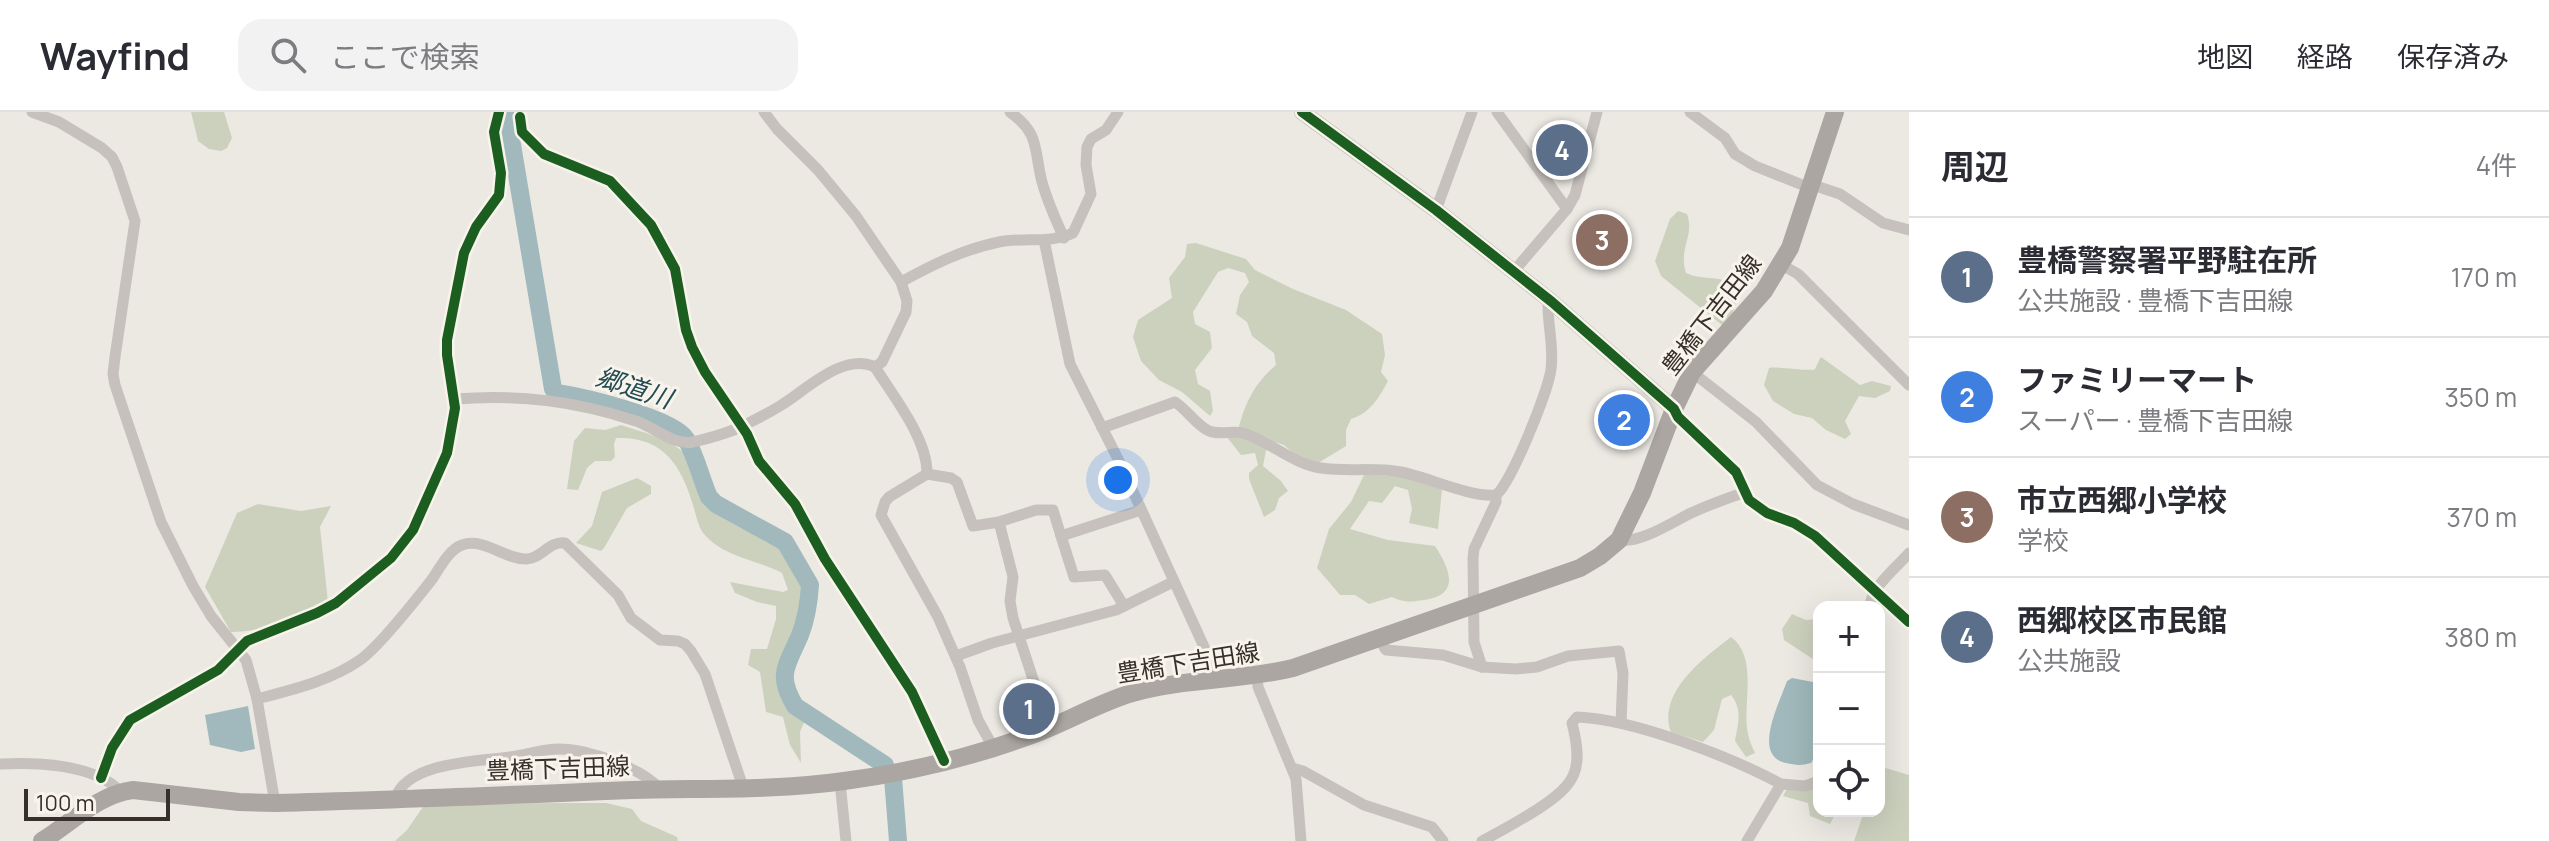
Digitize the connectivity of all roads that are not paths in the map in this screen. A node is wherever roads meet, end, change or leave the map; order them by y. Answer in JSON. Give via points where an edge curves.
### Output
{"nodes":[{"id":1,"x":32,"y":112,"type":"edge"},
{"id":2,"x":764,"y":112,"type":"edge"},
{"id":3,"x":1010,"y":112,"type":"edge"},
{"id":4,"x":1118,"y":112,"type":"edge"},
{"id":5,"x":1302,"y":112,"type":"edge"},
{"id":6,"x":1472,"y":112,"type":"edge"},
{"id":7,"x":1497,"y":112,"type":"edge"},
{"id":8,"x":1597,"y":112,"type":"edge"},
{"id":9,"x":1835,"y":112,"type":"edge"},
{"id":10,"x":1694,"y":113,"type":"edge"},
{"id":11,"x":511,"y":115,"type":"edge"},
{"id":12,"x":1810,"y":186,"type":"junction"},
{"id":13,"x":1567,"y":209,"type":"junction"},
{"id":14,"x":1436,"y":210,"type":"junction"},
{"id":15,"x":1909,"y":230,"type":"edge"},
{"id":16,"x":1064,"y":238,"type":"junction"},
{"id":17,"x":1044,"y":240,"type":"junction"},
{"id":18,"x":1782,"y":265,"type":"junction"},
{"id":19,"x":1514,"y":271,"type":"junction"},
{"id":20,"x":901,"y":282,"type":"junction"},
{"id":21,"x":1552,"y":302,"type":"junction"},
{"id":22,"x":875,"y":367,"type":"junction"},
{"id":23,"x":1692,"y":372,"type":"junction"},
{"id":24,"x":1909,"y":385,"type":"edge"},
{"id":25,"x":455,"y":399,"type":"junction"},
{"id":26,"x":1674,"y":409,"type":"junction"},
{"id":27,"x":742,"y":427,"type":"junction"},
{"id":28,"x":1102,"y":428,"type":"junction"},
{"id":29,"x":927,"y":474,"type":"junction"},
{"id":30,"x":1746,"y":492,"type":"junction"},
{"id":31,"x":1496,"y":495,"type":"junction"},
{"id":32,"x":1141,"y":510,"type":"junction"},
{"id":33,"x":999,"y":522,"type":"junction"},
{"id":34,"x":1909,"y":525,"type":"edge"},
{"id":35,"x":1061,"y":536,"type":"junction"},
{"id":36,"x":1619,"y":540,"type":"junction"},
{"id":37,"x":1909,"y":553,"type":"edge"},
{"id":38,"x":1173,"y":582,"type":"junction"},
{"id":39,"x":1876,"y":591,"type":"junction"},
{"id":40,"x":1870,"y":601,"type":"edge"},
{"id":41,"x":1124,"y":606,"type":"junction"},
{"id":42,"x":1473,"y":606,"type":"junction"},
{"id":43,"x":1909,"y":622,"type":"edge"},
{"id":44,"x":1018,"y":636,"type":"junction"},
{"id":45,"x":1379,"y":639,"type":"junction"},
{"id":46,"x":239,"y":648,"type":"junction"},
{"id":47,"x":956,"y":656,"type":"junction"},
{"id":48,"x":1482,"y":667,"type":"junction"},
{"id":49,"x":1257,"y":677,"type":"junction"},
{"id":50,"x":1216,"y":681,"type":"junction"},
{"id":51,"x":257,"y":699,"type":"junction"},
{"id":52,"x":1621,"y":723,"type":"junction"},
{"id":53,"x":1049,"y":728,"type":"junction"},
{"id":54,"x":993,"y":747,"type":"junction"},
{"id":55,"x":944,"y":761,"type":"junction"},
{"id":56,"x":0,"y":764,"type":"edge"},
{"id":57,"x":1292,"y":768,"type":"junction"},
{"id":58,"x":101,"y":778,"type":"junction"},
{"id":59,"x":840,"y":782,"type":"junction"},
{"id":60,"x":1813,"y":783,"type":"edge"},
{"id":61,"x":1781,"y":784,"type":"junction"},
{"id":62,"x":743,"y":787,"type":"junction"},
{"id":63,"x":660,"y":789,"type":"junction"},
{"id":64,"x":120,"y":791,"type":"junction"},
{"id":65,"x":395,"y":799,"type":"junction"},
{"id":66,"x":275,"y":803,"type":"junction"},
{"id":67,"x":42,"y":841,"type":"edge"},
{"id":68,"x":846,"y":841,"type":"edge"},
{"id":69,"x":1301,"y":841,"type":"edge"},
{"id":70,"x":1443,"y":841,"type":"edge"},
{"id":71,"x":1482,"y":841,"type":"edge"},
{"id":72,"x":1747,"y":841,"type":"edge"}],
"edges":[{"from":1,"to":46,"type":"street","via":[[102,148],[117,167],[135,221],[115,385],[161,522],[211,616]]},
{"from":2,"to":20,"type":"street","via":[[856,216]]},
{"from":3,"to":16,"type":"street","via":[[1030,129],[1036,143],[1040,177]]},
{"from":4,"to":16,"type":"street","via":[[1087,147],[1091,194],[1079,224]]},
{"from":5,"to":14,"type":"street"},
{"from":6,"to":14,"type":"street"},
{"from":7,"to":13,"type":"street"},
{"from":8,"to":13,"type":"street","via":[[1581,181]]},
{"from":9,"to":12,"type":"main road","name":"豊橋下吉田線"},
{"from":10,"to":12,"type":"street","via":[[1725,138],[1735,154]]},
{"from":11,"to":25,"type":"street","via":[[494,132],[499,195],[464,253],[447,340]]},
{"from":11,"to":27,"type":"street","via":[[544,154],[610,181],[645,216],[675,269],[692,347]]},
{"from":12,"to":15,"type":"street","via":[[1840,194],[1876,219]]},
{"from":12,"to":18,"type":"main road","name":"豊橋下吉田線"},
{"from":13,"to":19,"type":"street"},
{"from":14,"to":19,"type":"street"},
{"from":16,"to":17,"type":"street"},
{"from":17,"to":20,"type":"street","via":[[1006,241],[971,250]]},
{"from":17,"to":28,"type":"street","via":[[1065,348]]},
{"from":18,"to":23,"type":"main road","name":"豊橋下吉田線"},
{"from":18,"to":24,"type":"street","via":[[1798,274]]},
{"from":19,"to":21,"type":"street"},
{"from":20,"to":22,"type":"street","via":[[906,312],[886,356]]},
{"from":21,"to":26,"type":"street"},
{"from":21,"to":31,"type":"street","via":[[1551,371],[1511,476]]},
{"from":22,"to":27,"type":"street","via":[[847,366],[830,373]]},
{"from":22,"to":29,"type":"street","via":[[923,448]]},
{"from":23,"to":26,"type":"main road","name":"豊橋下吉田線"},
{"from":23,"to":34,"type":"street","via":[[1756,422],[1817,485]]},
{"from":25,"to":27,"type":"street","via":[[554,400],[636,421],[688,442]]},
{"from":25,"to":46,"type":"street","via":[[447,453],[405,543],[336,603]]},
{"from":26,"to":30,"type":"street","via":[[1736,472]]},
{"from":26,"to":36,"type":"main road","name":"豊橋下吉田線"},
{"from":27,"to":55,"type":"street","via":[[759,461],[795,504],[912,692]]},
{"from":28,"to":31,"type":"street","via":[[1175,402],[1207,430],[1249,435],[1302,463],[1400,472]]},
{"from":28,"to":32,"type":"street"},
{"from":29,"to":33,"type":"street","via":[[957,482],[973,526]]},
{"from":29,"to":47,"type":"street","via":[[889,497],[881,515]]},
{"from":30,"to":36,"type":"street"},
{"from":30,"to":39,"type":"street","via":[[1767,513],[1815,536]]},
{"from":31,"to":42,"type":"street","via":[[1474,549]]},
{"from":32,"to":35,"type":"street"},
{"from":32,"to":38,"type":"street"},
{"from":33,"to":35,"type":"street","via":[[1053,510]]},
{"from":33,"to":44,"type":"street","via":[[1013,577],[1010,601]]},
{"from":35,"to":41,"type":"street","via":[[1074,577],[1105,575]]},
{"from":36,"to":42,"type":"main road","name":"豊橋下吉田線","via":[[1580,568]]},
{"from":37,"to":39,"type":"street"},
{"from":38,"to":41,"type":"street"},
{"from":38,"to":50,"type":"street"},
{"from":39,"to":40,"type":"street"},
{"from":39,"to":43,"type":"street"},
{"from":41,"to":44,"type":"street"},
{"from":42,"to":45,"type":"main road","name":"豊橋下吉田線"},
{"from":42,"to":48,"type":"street","via":[[1474,642]]},
{"from":44,"to":47,"type":"street"},
{"from":44,"to":53,"type":"street"},
{"from":45,"to":48,"type":"street","via":[[1386,650],[1443,655]]},
{"from":45,"to":49,"type":"main road","name":"豊橋下吉田線"},
{"from":46,"to":51,"type":"street"},
{"from":46,"to":58,"type":"street","via":[[218,670],[130,720]]},
{"from":47,"to":54,"type":"street"},
{"from":48,"to":52,"type":"street","via":[[1529,668],[1568,656],[1619,651]]},
{"from":49,"to":50,"type":"main road","name":"豊橋下吉田線"},
{"from":49,"to":57,"type":"street"},
{"from":50,"to":53,"type":"main road","name":"豊橋下吉田線","via":[[1134,692]]},
{"from":51,"to":62,"type":"street","via":[[320,681],[362,659],[460,545],[480,544],[524,559],[565,543],[618,595],[631,618],[660,640],[678,641],[691,651],[705,674]]},
{"from":51,"to":66,"type":"street"},
{"from":52,"to":61,"type":"street","via":[[1690,745]]},
{"from":52,"to":71,"type":"street","via":[[1574,719],[1576,764],[1565,790]]},
{"from":53,"to":54,"type":"main road","name":"豊橋下吉田線"},
{"from":54,"to":55,"type":"main road","name":"豊橋下吉田線"},
{"from":55,"to":59,"type":"main road","name":"豊橋下吉田線"},
{"from":56,"to":58,"type":"street","via":[[42,763]]},
{"from":57,"to":69,"type":"street"},
{"from":57,"to":70,"type":"street","via":[[1364,805],[1432,827]]},
{"from":58,"to":64,"type":"street"},
{"from":59,"to":62,"type":"main road","name":"豊橋下吉田線"},
{"from":59,"to":68,"type":"street"},
{"from":60,"to":61,"type":"street"},
{"from":61,"to":72,"type":"street"},
{"from":62,"to":63,"type":"main road","name":"豊橋下吉田線"},
{"from":63,"to":65,"type":"main road","name":"豊橋下吉田線"},
{"from":63,"to":65,"type":"street","via":[[609,760],[556,748],[458,761],[407,781]]},
{"from":64,"to":66,"type":"main road","name":"豊橋下吉田線"},
{"from":64,"to":67,"type":"main road"},
{"from":65,"to":66,"type":"main road","name":"豊橋下吉田線"}]}
